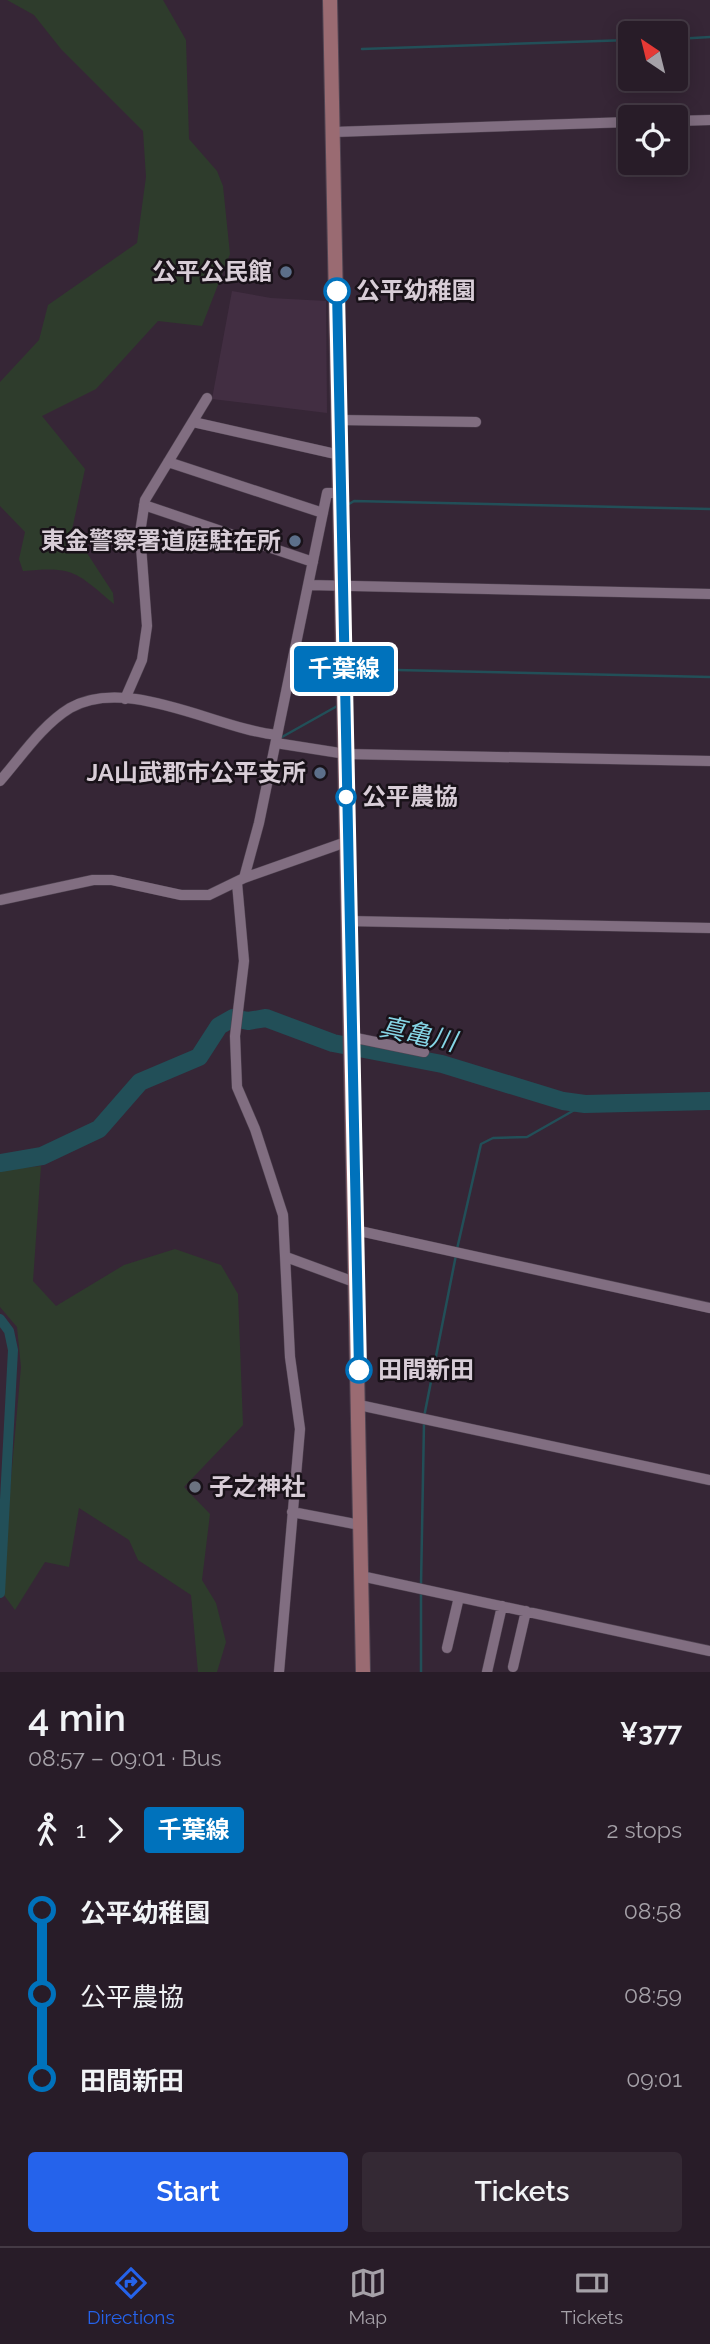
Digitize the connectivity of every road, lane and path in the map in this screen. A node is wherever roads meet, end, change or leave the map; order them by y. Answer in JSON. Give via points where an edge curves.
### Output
{"nodes":[{"id":1,"x":330,"y":0,"type":"edge"},
{"id":2,"x":710,"y":120,"type":"edge"},
{"id":3,"x":688,"y":121,"type":"edge"},
{"id":4,"x":618,"y":122,"type":"edge"},
{"id":5,"x":334,"y":132,"type":"junction"},
{"id":6,"x":207,"y":398,"type":"dead end"},
{"id":7,"x":339,"y":420,"type":"junction"},
{"id":8,"x":193,"y":422,"type":"junction"},
{"id":9,"x":476,"y":422,"type":"dead end"},
{"id":10,"x":340,"y":456,"type":"junction"},
{"id":11,"x":168,"y":463,"type":"junction"},
{"id":12,"x":340,"y":493,"type":"junction"},
{"id":13,"x":144,"y":505,"type":"junction"},
{"id":14,"x":323,"y":513,"type":"junction"},
{"id":15,"x":313,"y":562,"type":"junction"},
{"id":16,"x":308,"y":585,"type":"junction"},
{"id":17,"x":342,"y":587,"type":"junction"},
{"id":18,"x":710,"y":594,"type":"edge"},
{"id":19,"x":125,"y":699,"type":"junction"},
{"id":20,"x":276,"y":739,"type":"junction"},
{"id":21,"x":345,"y":754,"type":"junction"},
{"id":22,"x":710,"y":761,"type":"edge"},
{"id":23,"x":0,"y":781,"type":"edge"},
{"id":24,"x":346,"y":842,"type":"junction"},
{"id":25,"x":241,"y":880,"type":"junction"},
{"id":26,"x":0,"y":901,"type":"edge"},
{"id":27,"x":347,"y":921,"type":"junction"},
{"id":28,"x":710,"y":928,"type":"edge"},
{"id":29,"x":351,"y":1037,"type":"junction"},
{"id":30,"x":424,"y":1052,"type":"dead end"},
{"id":31,"x":355,"y":1230,"type":"junction"},
{"id":32,"x":286,"y":1257,"type":"junction"},
{"id":33,"x":357,"y":1283,"type":"junction"},
{"id":34,"x":710,"y":1308,"type":"edge"},
{"id":35,"x":359,"y":1405,"type":"junction"},
{"id":36,"x":710,"y":1480,"type":"edge"},
{"id":37,"x":292,"y":1511,"type":"junction"},
{"id":38,"x":360,"y":1525,"type":"junction"},
{"id":39,"x":361,"y":1576,"type":"junction"},
{"id":40,"x":459,"y":1597,"type":"junction"},
{"id":41,"x":502,"y":1606,"type":"junction"},
{"id":42,"x":526,"y":1611,"type":"junction"},
{"id":43,"x":447,"y":1648,"type":"dead end"},
{"id":44,"x":710,"y":1651,"type":"edge"},
{"id":45,"x":513,"y":1667,"type":"dead end"},
{"id":46,"x":279,"y":1672,"type":"edge"},
{"id":47,"x":363,"y":1672,"type":"edge"},
{"id":48,"x":487,"y":1672,"type":"edge"}],
"edges":[{"from":1,"to":5,"type":"street"},
{"from":2,"to":3,"type":"street"},
{"from":4,"to":5,"type":"street"},
{"from":5,"to":7,"type":"street"},
{"from":6,"to":8,"type":"street"},
{"from":7,"to":9,"type":"street"},
{"from":7,"to":10,"type":"street"},
{"from":8,"to":10,"type":"street"},
{"from":8,"to":11,"type":"street"},
{"from":10,"to":12,"type":"street"},
{"from":11,"to":13,"type":"street"},
{"from":11,"to":14,"type":"street"},
{"from":12,"to":14,"type":"street","via":[[327,493]]},
{"from":12,"to":17,"type":"street"},
{"from":13,"to":15,"type":"street"},
{"from":13,"to":19,"type":"street","via":[[140,533],[147,626],[142,660]]},
{"from":14,"to":15,"type":"street"},
{"from":15,"to":16,"type":"street"},
{"from":16,"to":17,"type":"street"},
{"from":16,"to":20,"type":"street"},
{"from":17,"to":18,"type":"street"},
{"from":17,"to":21,"type":"street"},
{"from":19,"to":20,"type":"street","via":[[192,711]]},
{"from":19,"to":23,"type":"street","via":[[88,700],[70,708]]},
{"from":20,"to":21,"type":"street"},
{"from":20,"to":25,"type":"street"},
{"from":21,"to":22,"type":"street"},
{"from":21,"to":24,"type":"street"},
{"from":24,"to":25,"type":"street"},
{"from":24,"to":27,"type":"street"},
{"from":25,"to":26,"type":"street","via":[[209,895],[181,895],[93,880]]},
{"from":25,"to":32,"type":"street","via":[[244,961],[235,1036],[237,1087],[283,1215]]},
{"from":27,"to":28,"type":"street"},
{"from":27,"to":29,"type":"street"},
{"from":29,"to":30,"type":"street"},
{"from":29,"to":31,"type":"street"},
{"from":31,"to":33,"type":"street"},
{"from":31,"to":34,"type":"street"},
{"from":32,"to":33,"type":"street"},
{"from":32,"to":37,"type":"street","via":[[290,1357],[300,1429]]},
{"from":33,"to":35,"type":"street"},
{"from":35,"to":36,"type":"street"},
{"from":35,"to":38,"type":"street"},
{"from":37,"to":38,"type":"street"},
{"from":37,"to":46,"type":"street"},
{"from":38,"to":39,"type":"street"},
{"from":39,"to":40,"type":"street"},
{"from":39,"to":47,"type":"street"},
{"from":40,"to":41,"type":"street"},
{"from":40,"to":43,"type":"street"},
{"from":41,"to":42,"type":"street"},
{"from":41,"to":48,"type":"street"},
{"from":42,"to":44,"type":"street"},
{"from":42,"to":45,"type":"street"}]}
